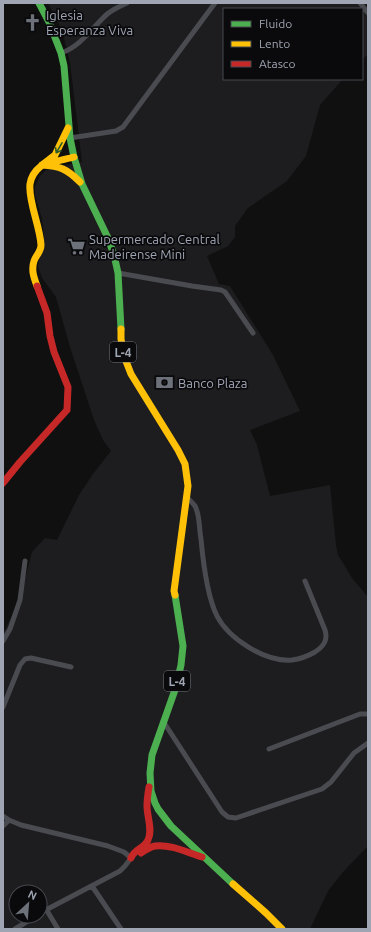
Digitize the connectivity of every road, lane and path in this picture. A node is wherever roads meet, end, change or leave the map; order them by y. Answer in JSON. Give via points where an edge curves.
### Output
{"nodes":[{"id":1,"x":39,"y":3,"type":"edge"},
{"id":2,"x":127,"y":3,"type":"edge"},
{"id":3,"x":215,"y":3,"type":"edge"},
{"id":4,"x":360,"y":3,"type":"edge"},
{"id":5,"x":121,"y":4,"type":"edge"},
{"id":6,"x":368,"y":13,"type":"edge"},
{"id":7,"x":61,"y":53,"type":"junction"},
{"id":8,"x":69,"y":125,"type":"junction"},
{"id":9,"x":70,"y":138,"type":"junction"},
{"id":10,"x":74,"y":157,"type":"junction"},
{"id":11,"x":42,"y":165,"type":"junction"},
{"id":12,"x":82,"y":184,"type":"junction"},
{"id":13,"x":118,"y":273,"type":"junction"},
{"id":14,"x":253,"y":334,"type":"dead end"},
{"id":15,"x":3,"y":483,"type":"edge"},
{"id":16,"x":187,"y":497,"type":"junction"},
{"id":17,"x":25,"y":561,"type":"dead end"},
{"id":18,"x":305,"y":581,"type":"dead end"},
{"id":19,"x":3,"y":641,"type":"edge"},
{"id":20,"x":71,"y":667,"type":"dead end"},
{"id":21,"x":3,"y":707,"type":"edge"},
{"id":22,"x":368,"y":714,"type":"edge"},
{"id":23,"x":164,"y":721,"type":"junction"},
{"id":24,"x":368,"y":743,"type":"edge"},
{"id":25,"x":269,"y":749,"type":"dead end"},
{"id":26,"x":150,"y":784,"type":"junction"},
{"id":27,"x":3,"y":816,"type":"edge"},
{"id":28,"x":9,"y":820,"type":"junction"},
{"id":29,"x":3,"y":826,"type":"edge"},
{"id":30,"x":202,"y":857,"type":"junction"},
{"id":31,"x":131,"y":858,"type":"junction"},
{"id":32,"x":92,"y":886,"type":"junction"},
{"id":33,"x":48,"y":908,"type":"edge"},
{"id":34,"x":48,"y":912,"type":"edge"},
{"id":35,"x":58,"y":929,"type":"edge"},
{"id":36,"x":121,"y":929,"type":"edge"},
{"id":37,"x":282,"y":929,"type":"edge"}],
"edges":[{"from":1,"to":7,"type":"main road","number":"L-4"},
{"from":2,"to":5,"type":"street"},
{"from":3,"to":9,"type":"street","via":[[123,127],[116,131]]},
{"from":4,"to":6,"type":"street"},
{"from":5,"to":7,"type":"street","via":[[74,47]]},
{"from":7,"to":8,"type":"main road","number":"L-4"},
{"from":8,"to":9,"type":"main road","number":"L-4"},
{"from":8,"to":11,"type":"main road","one_way":true,"via":[[55,154]]},
{"from":9,"to":10,"type":"main road","number":"L-4"},
{"from":10,"to":11,"type":"main road"},
{"from":10,"to":12,"type":"main road","number":"L-4"},
{"from":11,"to":12,"type":"main road","via":[[62,167],[71,172]]},
{"from":11,"to":15,"type":"main road","via":[[30,183],[41,244],[41,250],[34,261],[33,274],[46,313],[54,352],[68,387],[67,410]]},
{"from":12,"to":13,"type":"main road","number":"L-4","via":[[108,238]]},
{"from":13,"to":14,"type":"street","via":[[221,290],[225,292]]},
{"from":13,"to":16,"type":"main road","number":"L-4","via":[[124,356],[130,374],[185,464]]},
{"from":16,"to":18,"type":"street","via":[[195,507],[198,517],[205,572],[212,602],[224,627],[239,640],[257,652],[285,660],[306,657],[324,644],[327,636]]},
{"from":16,"to":23,"type":"main road","number":"L-4","via":[[174,591],[183,646],[182,665]]},
{"from":17,"to":19,"type":"street","via":[[20,600]]},
{"from":20,"to":21,"type":"street","via":[[26,659],[20,665]]},
{"from":22,"to":25,"type":"street","via":[[360,714]]},
{"from":23,"to":24,"type":"street","via":[[222,812],[228,817],[236,818],[322,789],[331,782],[354,753]]},
{"from":23,"to":26,"type":"main road","number":"L-4","via":[[149,766]]},
{"from":26,"to":30,"type":"main road","number":"L-4","via":[[155,803],[162,814]]},
{"from":26,"to":31,"type":"main road","via":[[147,798],[150,836],[148,842],[134,852]]},
{"from":27,"to":28,"type":"street"},
{"from":28,"to":29,"type":"street"},
{"from":28,"to":31,"type":"street","via":[[108,846],[124,852]]},
{"from":30,"to":31,"type":"main road","via":[[172,848],[154,846]]},
{"from":30,"to":37,"type":"main road","number":"L-4"},
{"from":31,"to":32,"type":"street","via":[[120,871]]},
{"from":32,"to":33,"type":"street"},
{"from":32,"to":36,"type":"street"},
{"from":34,"to":35,"type":"street"}]}
